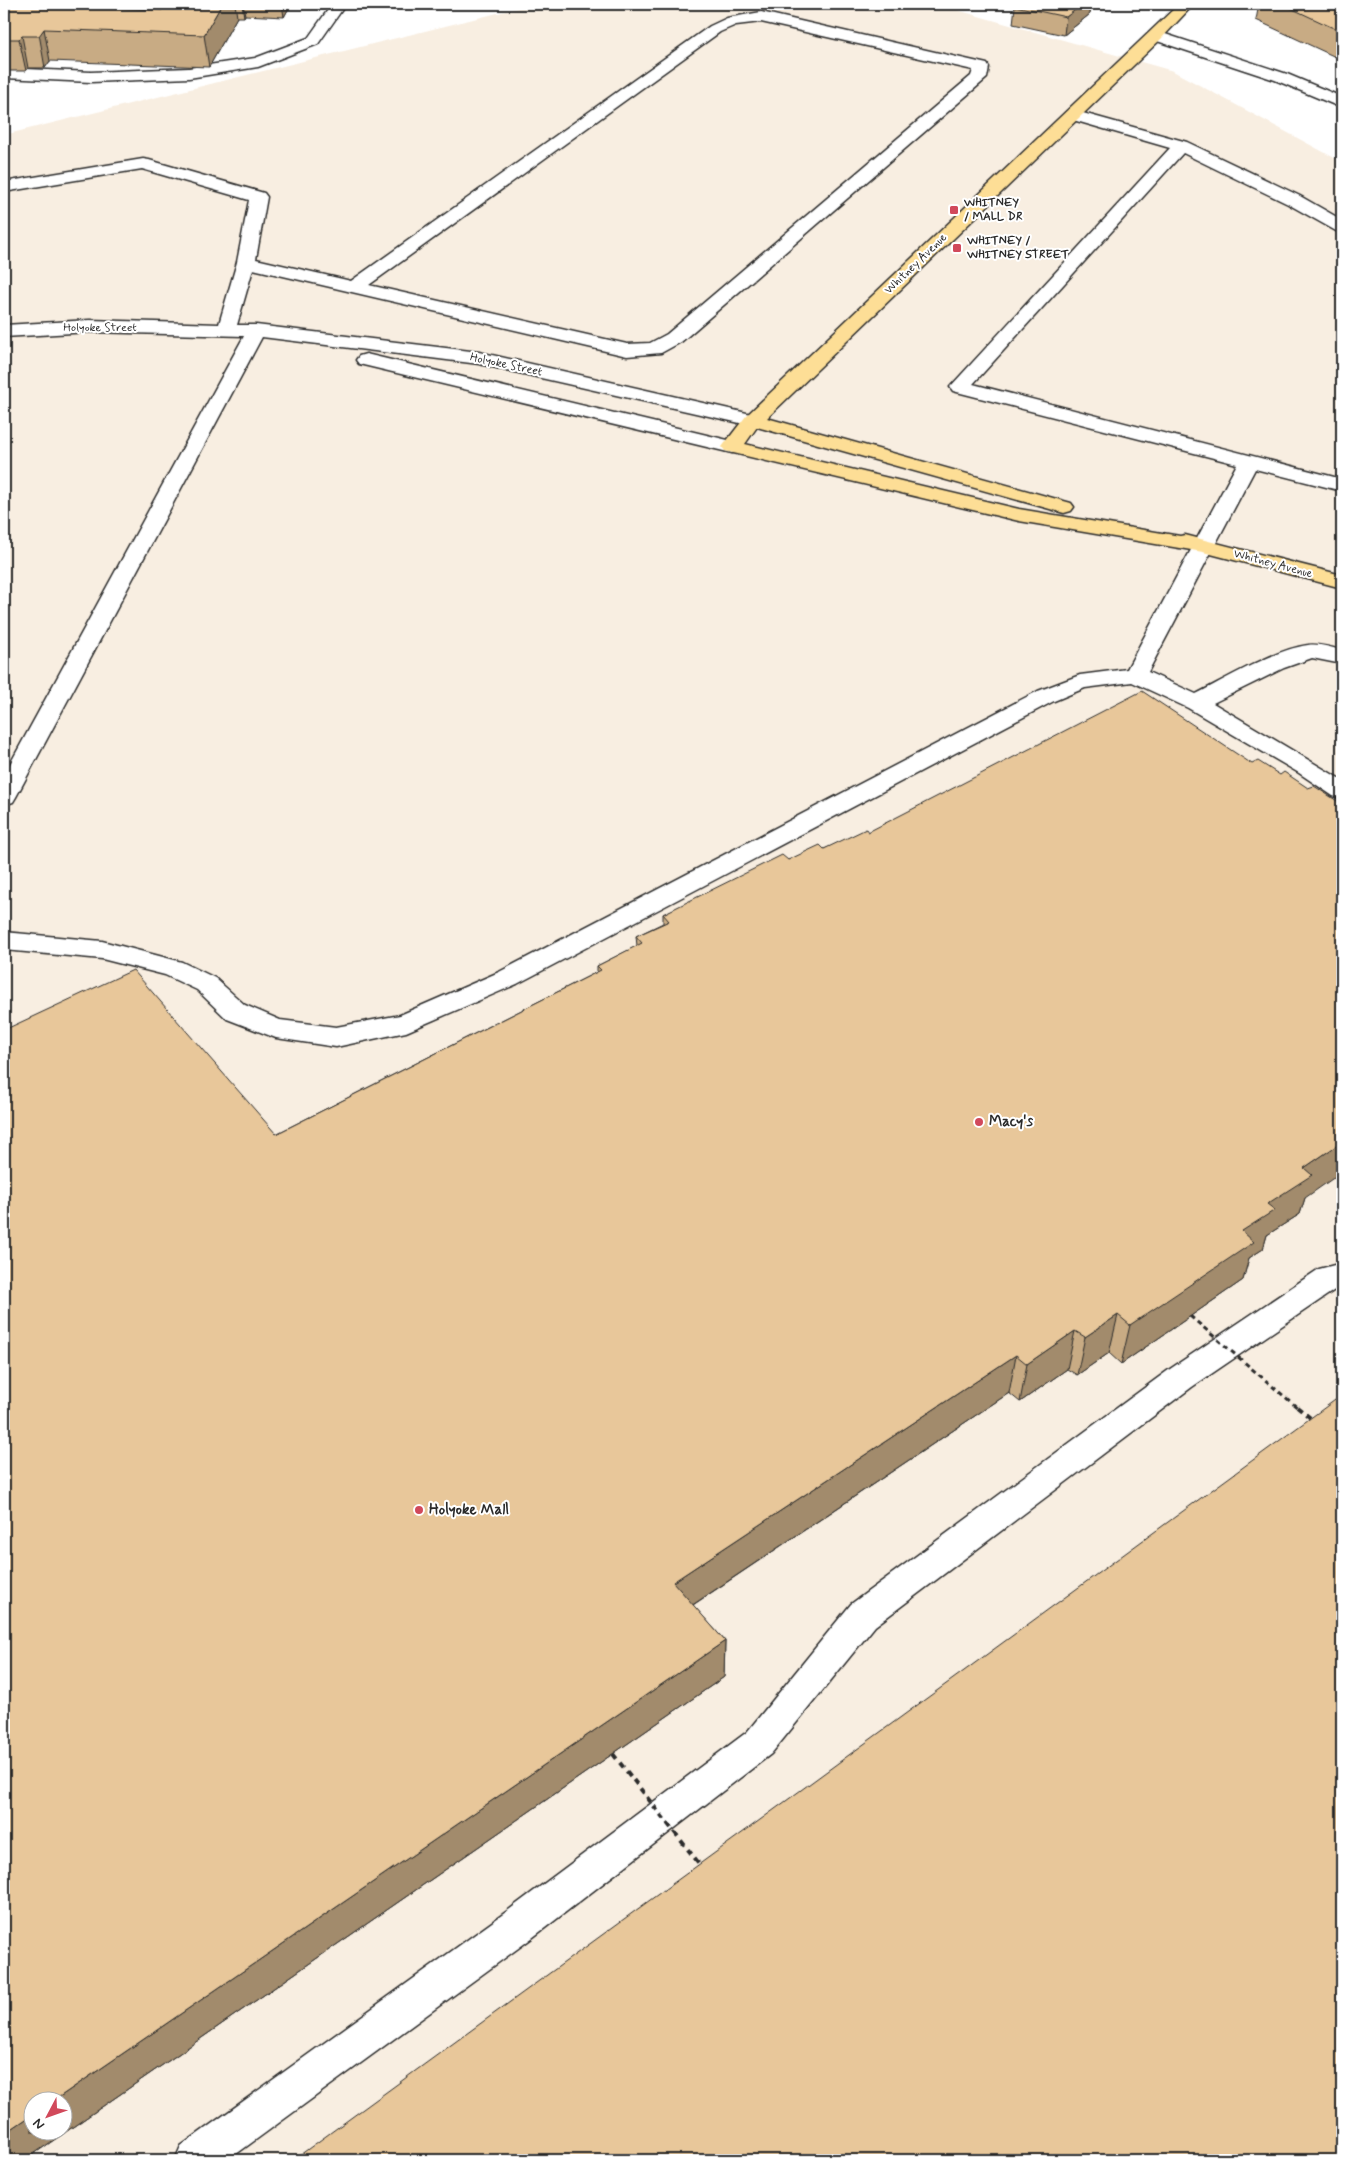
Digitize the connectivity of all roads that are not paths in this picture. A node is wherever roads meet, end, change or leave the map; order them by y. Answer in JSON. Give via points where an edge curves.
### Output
{"nodes":[{"id":1,"x":339,"y":4,"type":"edge"},
{"id":2,"x":1187,"y":4,"type":"edge"},
{"id":3,"x":1156,"y":36,"type":"junction"},
{"id":4,"x":4,"y":73,"type":"edge"},
{"id":5,"x":1342,"y":104,"type":"edge"},
{"id":6,"x":1072,"y":115,"type":"junction"},
{"id":7,"x":1181,"y":146,"type":"junction"},
{"id":8,"x":4,"y":187,"type":"edge"},
{"id":9,"x":1342,"y":227,"type":"edge"},
{"id":10,"x":246,"y":262,"type":"junction"},
{"id":11,"x":354,"y":288,"type":"junction"},
{"id":12,"x":4,"y":331,"type":"edge"},
{"id":13,"x":226,"y":331,"type":"junction"},
{"id":14,"x":256,"y":331,"type":"junction"},
{"id":15,"x":753,"y":420,"type":"junction"},
{"id":16,"x":732,"y":447,"type":"junction"},
{"id":17,"x":1249,"y":461,"type":"junction"},
{"id":18,"x":1342,"y":485,"type":"edge"},
{"id":19,"x":1204,"y":546,"type":"junction"},
{"id":20,"x":1342,"y":582,"type":"edge"},
{"id":21,"x":1342,"y":657,"type":"edge"},
{"id":22,"x":1136,"y":675,"type":"junction"},
{"id":23,"x":1196,"y":704,"type":"junction"},
{"id":24,"x":1342,"y":792,"type":"edge"},
{"id":25,"x":4,"y":797,"type":"edge"},
{"id":26,"x":4,"y":941,"type":"edge"},
{"id":27,"x":1342,"y":1274,"type":"edge"},
{"id":28,"x":195,"y":2160,"type":"edge"}],
"edges":[{"from":1,"to":4,"type":"street","via":[[313,41],[258,62],[189,73],[91,76]]},
{"from":2,"to":3,"type":"main road","name":"Whitney Avenue"},
{"from":3,"to":5,"type":"street","via":[[1282,77]]},
{"from":3,"to":6,"type":"main road","name":"Whitney Avenue"},
{"from":6,"to":7,"type":"street"},
{"from":6,"to":15,"type":"main road","name":"Whitney Avenue"},
{"from":7,"to":9,"type":"street","via":[[1294,200]]},
{"from":7,"to":17,"type":"street","via":[[960,387]]},
{"from":8,"to":10,"type":"street","via":[[143,164],[258,197]]},
{"from":10,"to":11,"type":"street"},
{"from":10,"to":13,"type":"street"},
{"from":11,"to":11,"type":"street","via":[[627,350],[654,349],[674,338],[978,78],[980,67],[761,17],[732,21],[715,29]]},
{"from":12,"to":13,"type":"street","name":"Holyoke Street","via":[[90,326]]},
{"from":13,"to":14,"type":"street","name":"Holyoke Street"},
{"from":14,"to":15,"type":"street","name":"Holyoke Street","via":[[479,358]]},
{"from":14,"to":16,"type":"street","name":"Holyoke Street"},
{"from":14,"to":25,"type":"street"},
{"from":15,"to":16,"type":"main road","name":"Whitney Avenue"},
{"from":15,"to":19,"type":"main road","name":"Whitney Avenue"},
{"from":16,"to":19,"type":"main road","name":"Whitney Avenue","via":[[1019,515]]},
{"from":17,"to":18,"type":"street"},
{"from":17,"to":19,"type":"street"},
{"from":19,"to":20,"type":"main road","name":"Whitney Avenue"},
{"from":19,"to":22,"type":"street"},
{"from":21,"to":23,"type":"street","via":[[1310,651],[1276,663]]},
{"from":22,"to":23,"type":"street"},
{"from":22,"to":26,"type":"street","via":[[1080,682],[1046,696],[508,978],[406,1023],[336,1037],[276,1029],[236,1012],[206,984],[173,968],[102,950]]},
{"from":23,"to":24,"type":"street"},
{"from":27,"to":28,"type":"street","via":[[1330,1277],[1181,1378],[863,1615],[759,1743],[519,1925]]}]}
